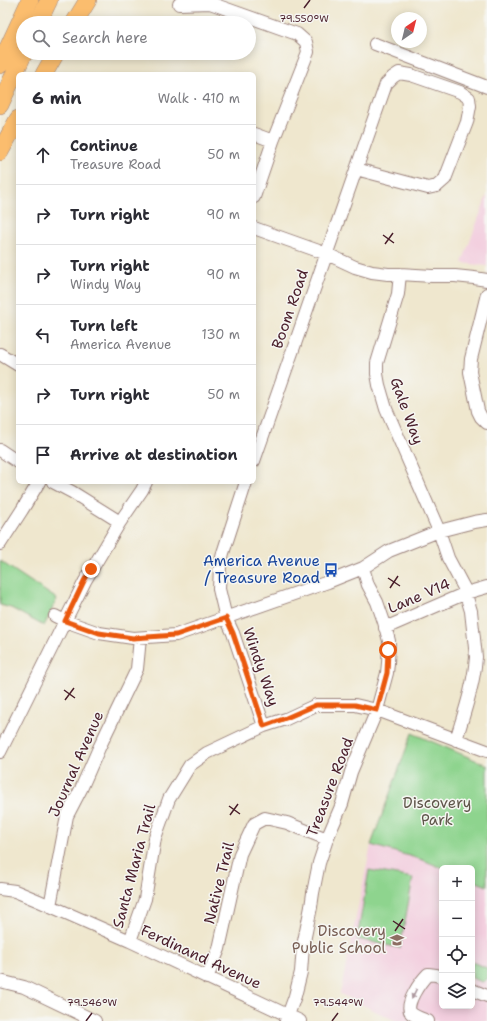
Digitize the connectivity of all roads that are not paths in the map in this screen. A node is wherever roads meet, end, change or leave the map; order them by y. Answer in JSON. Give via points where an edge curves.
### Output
{"nodes":[{"id":1,"x":30,"y":0,"type":"edge"},
{"id":2,"x":49,"y":0,"type":"edge"},
{"id":3,"x":88,"y":0,"type":"edge"},
{"id":4,"x":180,"y":4,"type":"dead end"},
{"id":5,"x":23,"y":16,"type":"edge"},
{"id":6,"x":41,"y":16,"type":"edge"},
{"id":7,"x":78,"y":16,"type":"edge"},
{"id":8,"x":246,"y":16,"type":"edge"},
{"id":9,"x":256,"y":19,"type":"edge"},
{"id":10,"x":16,"y":30,"type":"edge"},
{"id":11,"x":375,"y":44,"type":"dead end"},
{"id":12,"x":21,"y":60,"type":"edge"},
{"id":13,"x":52,"y":60,"type":"edge"},
{"id":14,"x":0,"y":65,"type":"edge"},
{"id":15,"x":45,"y":72,"type":"edge"},
{"id":16,"x":487,"y":87,"type":"edge"},
{"id":17,"x":0,"y":105,"type":"edge"},
{"id":18,"x":16,"y":124,"type":"edge"},
{"id":19,"x":256,"y":135,"type":"edge"},
{"id":20,"x":273,"y":141,"type":"junction"},
{"id":21,"x":0,"y":152,"type":"edge"},
{"id":22,"x":356,"y":169,"type":"junction"},
{"id":23,"x":256,"y":191,"type":"edge"},
{"id":24,"x":256,"y":229,"type":"edge"},
{"id":25,"x":327,"y":254,"type":"junction"},
{"id":26,"x":400,"y":274,"type":"junction"},
{"id":27,"x":487,"y":280,"type":"edge"},
{"id":28,"x":487,"y":294,"type":"edge"},
{"id":29,"x":0,"y":354,"type":"edge"},
{"id":30,"x":16,"y":364,"type":"edge"},
{"id":31,"x":487,"y":423,"type":"edge"},
{"id":32,"x":0,"y":450,"type":"edge"},
{"id":33,"x":256,"y":455,"type":"edge"},
{"id":34,"x":16,"y":461,"type":"edge"},
{"id":35,"x":38,"y":484,"type":"edge"},
{"id":36,"x":56,"y":484,"type":"edge"},
{"id":37,"x":145,"y":484,"type":"edge"},
{"id":38,"x":245,"y":484,"type":"edge"},
{"id":39,"x":487,"y":520,"type":"edge"},
{"id":40,"x":120,"y":522,"type":"junction"},
{"id":41,"x":439,"y":531,"type":"junction"},
{"id":42,"x":0,"y":544,"type":"edge"},
{"id":43,"x":363,"y":568,"type":"junction"},
{"id":44,"x":487,"y":587,"type":"edge"},
{"id":45,"x":466,"y":593,"type":"junction"},
{"id":46,"x":226,"y":618,"type":"junction"},
{"id":47,"x":60,"y":619,"type":"junction"},
{"id":48,"x":385,"y":628,"type":"junction"},
{"id":49,"x":140,"y":638,"type":"junction"},
{"id":50,"x":481,"y":665,"type":"edge"},
{"id":51,"x":377,"y":710,"type":"junction"},
{"id":52,"x":264,"y":726,"type":"junction"},
{"id":53,"x":456,"y":740,"type":"junction"},
{"id":54,"x":487,"y":751,"type":"edge"},
{"id":55,"x":0,"y":752,"type":"edge"},
{"id":56,"x":327,"y":839,"type":"junction"},
{"id":57,"x":0,"y":889,"type":"edge"},
{"id":58,"x":50,"y":906,"type":"junction"},
{"id":59,"x":130,"y":941,"type":"junction"},
{"id":60,"x":439,"y":976,"type":"edge"},
{"id":61,"x":207,"y":978,"type":"junction"},
{"id":62,"x":0,"y":981,"type":"edge"},
{"id":63,"x":475,"y":991,"type":"edge"},
{"id":64,"x":487,"y":996,"type":"edge"},
{"id":65,"x":287,"y":1018,"type":"edge"},
{"id":66,"x":96,"y":1021,"type":"edge"},
{"id":67,"x":300,"y":1021,"type":"edge"},
{"id":68,"x":428,"y":1021,"type":"edge"}],
"edges":[{"from":1,"to":5,"type":"highway"},
{"from":2,"to":6,"type":"highway"},
{"from":3,"to":7,"type":"highway"},
{"from":4,"to":8,"type":"street","via":[[210,3]]},
{"from":9,"to":20,"type":"street","via":[[297,34],[306,42],[308,52]]},
{"from":10,"to":14,"type":"highway"},
{"from":11,"to":16,"type":"street"},
{"from":12,"to":17,"type":"highway"},
{"from":13,"to":15,"type":"highway"},
{"from":18,"to":21,"type":"highway"},
{"from":19,"to":20,"type":"street"},
{"from":20,"to":23,"type":"street"},
{"from":22,"to":22,"type":"street","name":"Boom Road","via":[[428,188],[438,186],[445,179],[467,122],[469,98],[460,92],[411,74],[399,73],[392,77],[386,84]]},
{"from":22,"to":25,"type":"street","name":"Boom Road"},
{"from":24,"to":25,"type":"street"},
{"from":25,"to":26,"type":"street","via":[[372,272]]},
{"from":25,"to":33,"type":"street","name":"Boom Road"},
{"from":26,"to":27,"type":"street"},
{"from":26,"to":41,"type":"street","name":"Gale Way","via":[[398,294],[377,363],[377,374],[386,409]]},
{"from":28,"to":31,"type":"street","via":[[470,372],[478,411]]},
{"from":29,"to":30,"type":"street"},
{"from":32,"to":34,"type":"street"},
{"from":35,"to":42,"type":"street"},
{"from":36,"to":40,"type":"street"},
{"from":37,"to":40,"type":"street"},
{"from":38,"to":46,"type":"street","via":[[220,566],[219,589]]},
{"from":39,"to":41,"type":"street"},
{"from":40,"to":47,"type":"street"},
{"from":41,"to":43,"type":"street","via":[[390,551]]},
{"from":41,"to":45,"type":"street","name":"Gale Way","via":[[448,558]]},
{"from":43,"to":46,"type":"street"},
{"from":43,"to":48,"type":"street","name":"Treasure Road"},
{"from":44,"to":45,"type":"street","name":"Lane V14"},
{"from":45,"to":48,"type":"street","name":"Lane V14"},
{"from":45,"to":50,"type":"street","name":"Gale Way","via":[[473,624],[476,657]]},
{"from":46,"to":49,"type":"street","via":[[176,635]]},
{"from":46,"to":52,"type":"street","name":"Windy Way"},
{"from":47,"to":49,"type":"street","via":[[99,633]]},
{"from":47,"to":55,"type":"street"},
{"from":48,"to":51,"type":"street","name":"Treasure Road","via":[[389,641],[388,663]]},
{"from":49,"to":58,"type":"street","name":"Journal Avenue","via":[[137,669],[67,816]]},
{"from":50,"to":53,"type":"street","name":"Gale Way"},
{"from":51,"to":52,"type":"street","name":"Santa Maria Trail","via":[[355,705],[316,705]]},
{"from":51,"to":53,"type":"street","name":"Santa Maria Trail"},
{"from":51,"to":56,"type":"street","name":"Treasure Road"},
{"from":52,"to":59,"type":"street","name":"Santa Maria Trail","via":[[190,765],[169,798],[155,838],[145,899]]},
{"from":53,"to":54,"type":"street","name":"Santa Maria Trail"},
{"from":56,"to":61,"type":"street","name":"Native Trail","via":[[287,823],[265,818],[254,824],[240,854],[220,949]]},
{"from":56,"to":65,"type":"street","name":"Treasure Road","via":[[315,879],[301,972]]},
{"from":57,"to":58,"type":"street","name":"Ferdinand Avenue","via":[[15,891]]},
{"from":58,"to":59,"type":"street","name":"Ferdinand Avenue"},
{"from":59,"to":61,"type":"street","name":"Ferdinand Avenue"},
{"from":60,"to":68,"type":"street","one_way":true,"via":[[428,974],[417,987],[408,1005],[413,1015]]},
{"from":61,"to":65,"type":"street","name":"Ferdinand Avenue"},
{"from":62,"to":66,"type":"street","via":[[24,988]]},
{"from":63,"to":64,"type":"street"},
{"from":65,"to":67,"type":"street","name":"Ferdinand Avenue"}]}
